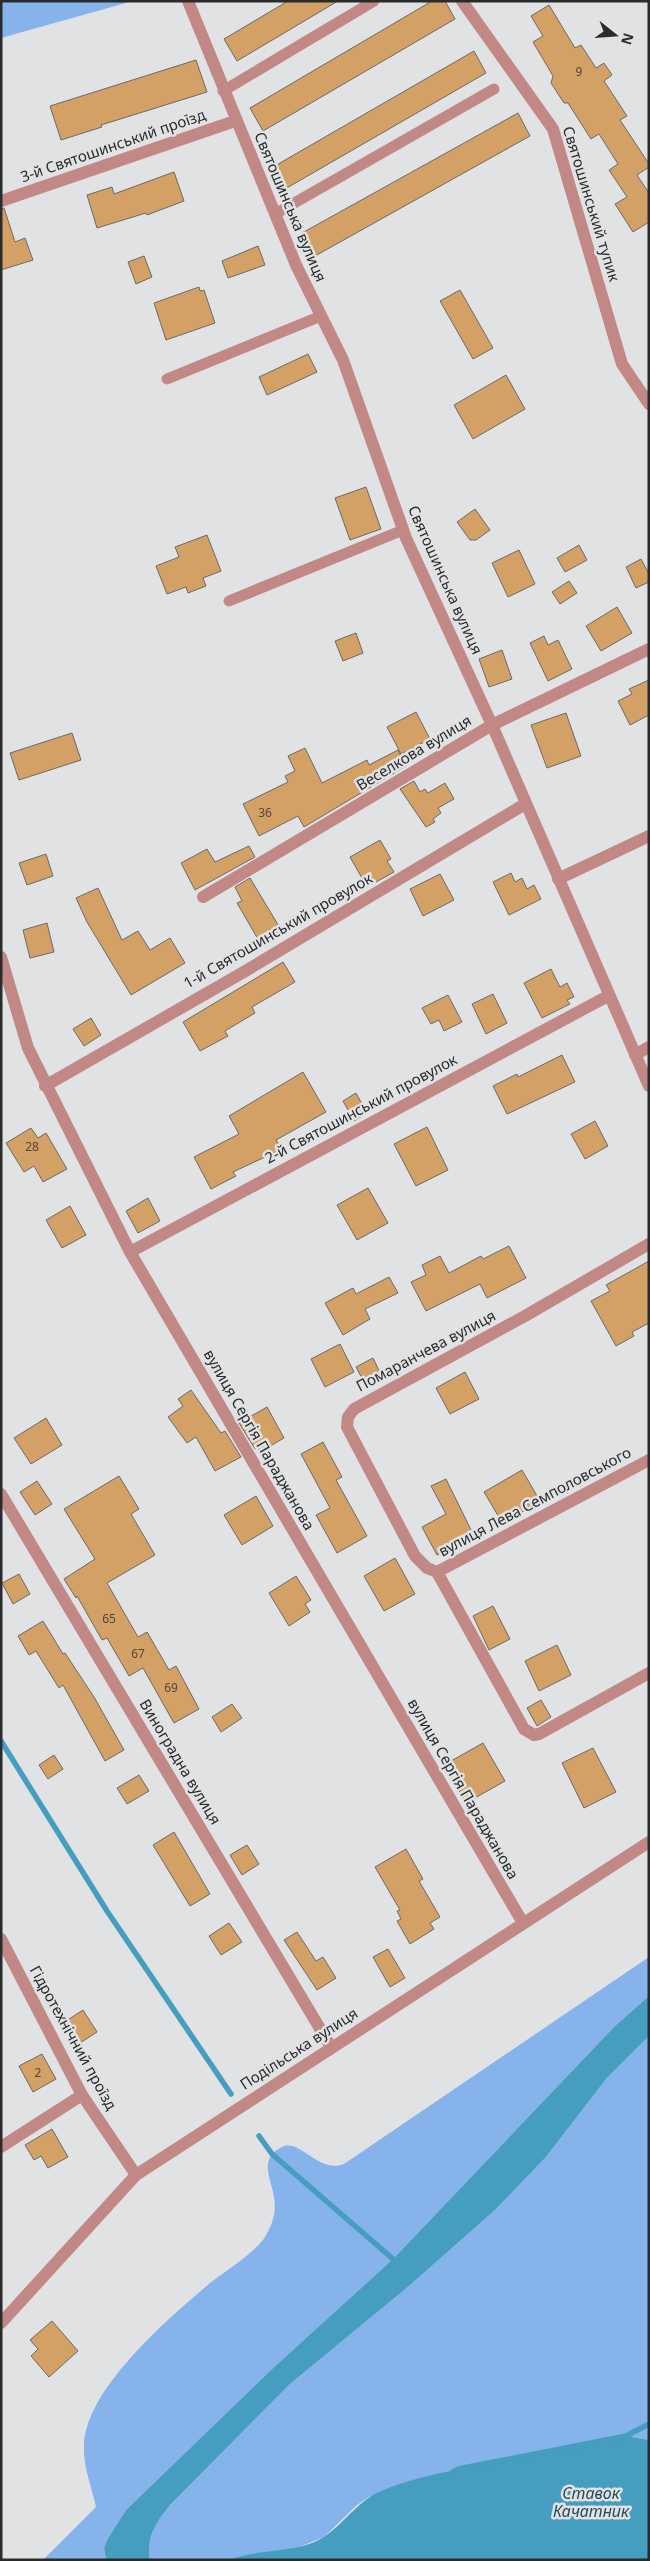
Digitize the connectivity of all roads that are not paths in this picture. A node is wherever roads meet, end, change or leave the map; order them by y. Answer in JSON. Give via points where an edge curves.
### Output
{"nodes":[{"id":1,"x":188,"y":1,"type":"edge"},
{"id":2,"x":374,"y":1,"type":"edge"},
{"id":3,"x":462,"y":1,"type":"edge"},
{"id":4,"x":494,"y":89,"type":"dead end"},
{"id":5,"x":223,"y":91,"type":"junction"},
{"id":6,"x":235,"y":121,"type":"junction"},
{"id":7,"x":1,"y":201,"type":"edge"},
{"id":8,"x":275,"y":214,"type":"junction"},
{"id":9,"x":321,"y":316,"type":"junction"},
{"id":10,"x":167,"y":378,"type":"dead end"},
{"id":11,"x":649,"y":404,"type":"edge"},
{"id":12,"x":403,"y":530,"type":"junction"},
{"id":13,"x":229,"y":601,"type":"dead end"},
{"id":14,"x":649,"y":650,"type":"edge"},
{"id":15,"x":492,"y":725,"type":"junction"},
{"id":16,"x":525,"y":804,"type":"junction"},
{"id":17,"x":649,"y":836,"type":"edge"},
{"id":18,"x":558,"y":880,"type":"junction"},
{"id":19,"x":203,"y":898,"type":"dead end"},
{"id":20,"x":1,"y":957,"type":"edge"},
{"id":21,"x":608,"y":996,"type":"junction"},
{"id":22,"x":649,"y":1047,"type":"edge"},
{"id":23,"x":635,"y":1055,"type":"junction"},
{"id":24,"x":45,"y":1086,"type":"junction"},
{"id":25,"x":649,"y":1086,"type":"edge"},
{"id":26,"x":649,"y":1244,"type":"edge"},
{"id":27,"x":130,"y":1252,"type":"junction"},
{"id":28,"x":649,"y":1460,"type":"edge"},
{"id":29,"x":1,"y":1494,"type":"edge"},
{"id":30,"x":437,"y":1572,"type":"junction"},
{"id":31,"x":649,"y":1673,"type":"edge"},
{"id":32,"x":649,"y":1842,"type":"edge"},
{"id":33,"x":523,"y":1923,"type":"junction"},
{"id":34,"x":1,"y":1940,"type":"edge"},
{"id":35,"x":331,"y":2047,"type":"junction"},
{"id":36,"x":82,"y":2095,"type":"junction"},
{"id":37,"x":1,"y":2147,"type":"edge"},
{"id":38,"x":136,"y":2175,"type":"junction"},
{"id":39,"x":1,"y":2323,"type":"edge"}],
"edges":[{"from":1,"to":5,"type":"street","name":"Святошинська вулиця"},
{"from":2,"to":5,"type":"lane"},
{"from":3,"to":11,"type":"street","name":"Святошинський тупик","via":[[553,129],[622,364]]},
{"from":4,"to":8,"type":"lane"},
{"from":5,"to":6,"type":"street","name":"Святошинська вулиця"},
{"from":6,"to":7,"type":"street","name":"3-й Святошинський проїзд"},
{"from":6,"to":8,"type":"street","name":"Святошинська вулиця"},
{"from":8,"to":9,"type":"street","name":"Святошинська вулиця"},
{"from":9,"to":10,"type":"lane"},
{"from":9,"to":12,"type":"street","name":"Святошинська вулиця","via":[[343,360]]},
{"from":12,"to":13,"type":"lane"},
{"from":12,"to":15,"type":"street","name":"Святошинська вулиця"},
{"from":14,"to":15,"type":"street","name":"Веселкова вулиця"},
{"from":15,"to":16,"type":"street","name":"Святошинська вулиця"},
{"from":15,"to":19,"type":"street","name":"Веселкова вулиця"},
{"from":16,"to":18,"type":"street","name":"Святошинська вулиця"},
{"from":16,"to":24,"type":"street","name":"1-й Святошинський провулок"},
{"from":17,"to":18,"type":"street"},
{"from":18,"to":21,"type":"street","name":"Святошинська вулиця"},
{"from":20,"to":24,"type":"street","name":"вулиця Сергія Параджанова","via":[[28,1048]]},
{"from":21,"to":23,"type":"street","name":"Святошинська вулиця"},
{"from":21,"to":27,"type":"street","name":"2-й Святошинський провулок"},
{"from":22,"to":23,"type":"street"},
{"from":23,"to":25,"type":"street","name":"Святошинська вулиця"},
{"from":24,"to":27,"type":"street","name":"вулиця Сергія Параджанова"},
{"from":26,"to":30,"type":"street","name":"Помаранчева вулиця","via":[[354,1409],[348,1417],[347,1427],[416,1556],[427,1568]]},
{"from":27,"to":33,"type":"street","name":"вулиця Сергія Параджанова"},
{"from":28,"to":30,"type":"street","name":"вулиця Лева Семполовського"},
{"from":29,"to":35,"type":"street","name":"Виноградна вулиця"},
{"from":30,"to":31,"type":"street","name":"Помаранчева вулиця","via":[[528,1733],[539,1734]]},
{"from":32,"to":33,"type":"street","name":"Подільська вулиця"},
{"from":33,"to":35,"type":"street","name":"Подільська вулиця"},
{"from":34,"to":36,"type":"street","name":"Гідротехнічний проїзд"},
{"from":35,"to":38,"type":"street","name":"Подільська вулиця"},
{"from":36,"to":37,"type":"street"},
{"from":36,"to":38,"type":"street","name":"Гідротехнічний проїзд"},
{"from":38,"to":39,"type":"street","name":"Подільська вулиця"}]}
